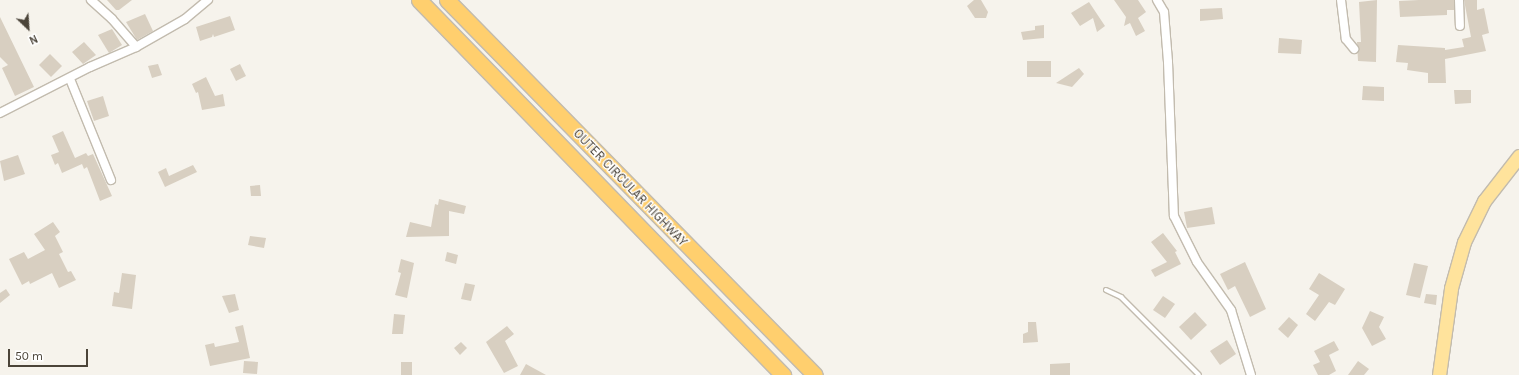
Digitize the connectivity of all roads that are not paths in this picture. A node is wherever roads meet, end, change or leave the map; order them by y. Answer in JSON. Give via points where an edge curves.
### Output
{"nodes":[{"id":1,"x":91,"y":0,"type":"edge"},
{"id":2,"x":208,"y":0,"type":"edge"},
{"id":3,"x":419,"y":0,"type":"edge"},
{"id":4,"x":447,"y":0,"type":"edge"},
{"id":5,"x":1157,"y":0,"type":"edge"},
{"id":6,"x":1341,"y":0,"type":"edge"},
{"id":7,"x":1459,"y":0,"type":"edge"},
{"id":8,"x":1460,"y":26,"type":"dead end"},
{"id":9,"x":136,"y":47,"type":"junction"},
{"id":10,"x":1354,"y":49,"type":"dead end"},
{"id":11,"x":70,"y":79,"type":"junction"},
{"id":12,"x":0,"y":114,"type":"edge"},
{"id":13,"x":1519,"y":156,"type":"edge"},
{"id":14,"x":110,"y":180,"type":"dead end"},
{"id":15,"x":1106,"y":290,"type":"dead end"},
{"id":16,"x":783,"y":375,"type":"edge"},
{"id":17,"x":815,"y":375,"type":"edge"},
{"id":18,"x":1199,"y":375,"type":"edge"},
{"id":19,"x":1251,"y":375,"type":"edge"},
{"id":20,"x":1439,"y":375,"type":"edge"}],
"edges":[{"from":1,"to":9,"type":"street","via":[[112,19]]},
{"from":2,"to":9,"type":"street","via":[[185,19]]},
{"from":3,"to":16,"type":"highway","name":"OUTER CIRCULAR HIGHWAY"},
{"from":4,"to":17,"type":"highway","name":"OUTER CIRCULAR HIGHWAY"},
{"from":5,"to":19,"type":"street","via":[[1164,12],[1174,216],[1197,262],[1231,310]]},
{"from":6,"to":10,"type":"street","via":[[1346,39]]},
{"from":7,"to":8,"type":"street"},
{"from":9,"to":11,"type":"street","via":[[90,67]]},
{"from":11,"to":12,"type":"street"},
{"from":11,"to":14,"type":"street"},
{"from":13,"to":20,"type":"main road","via":[[1484,202],[1461,250],[1451,288]]},
{"from":15,"to":18,"type":"lane","via":[[1121,297]]}]}
